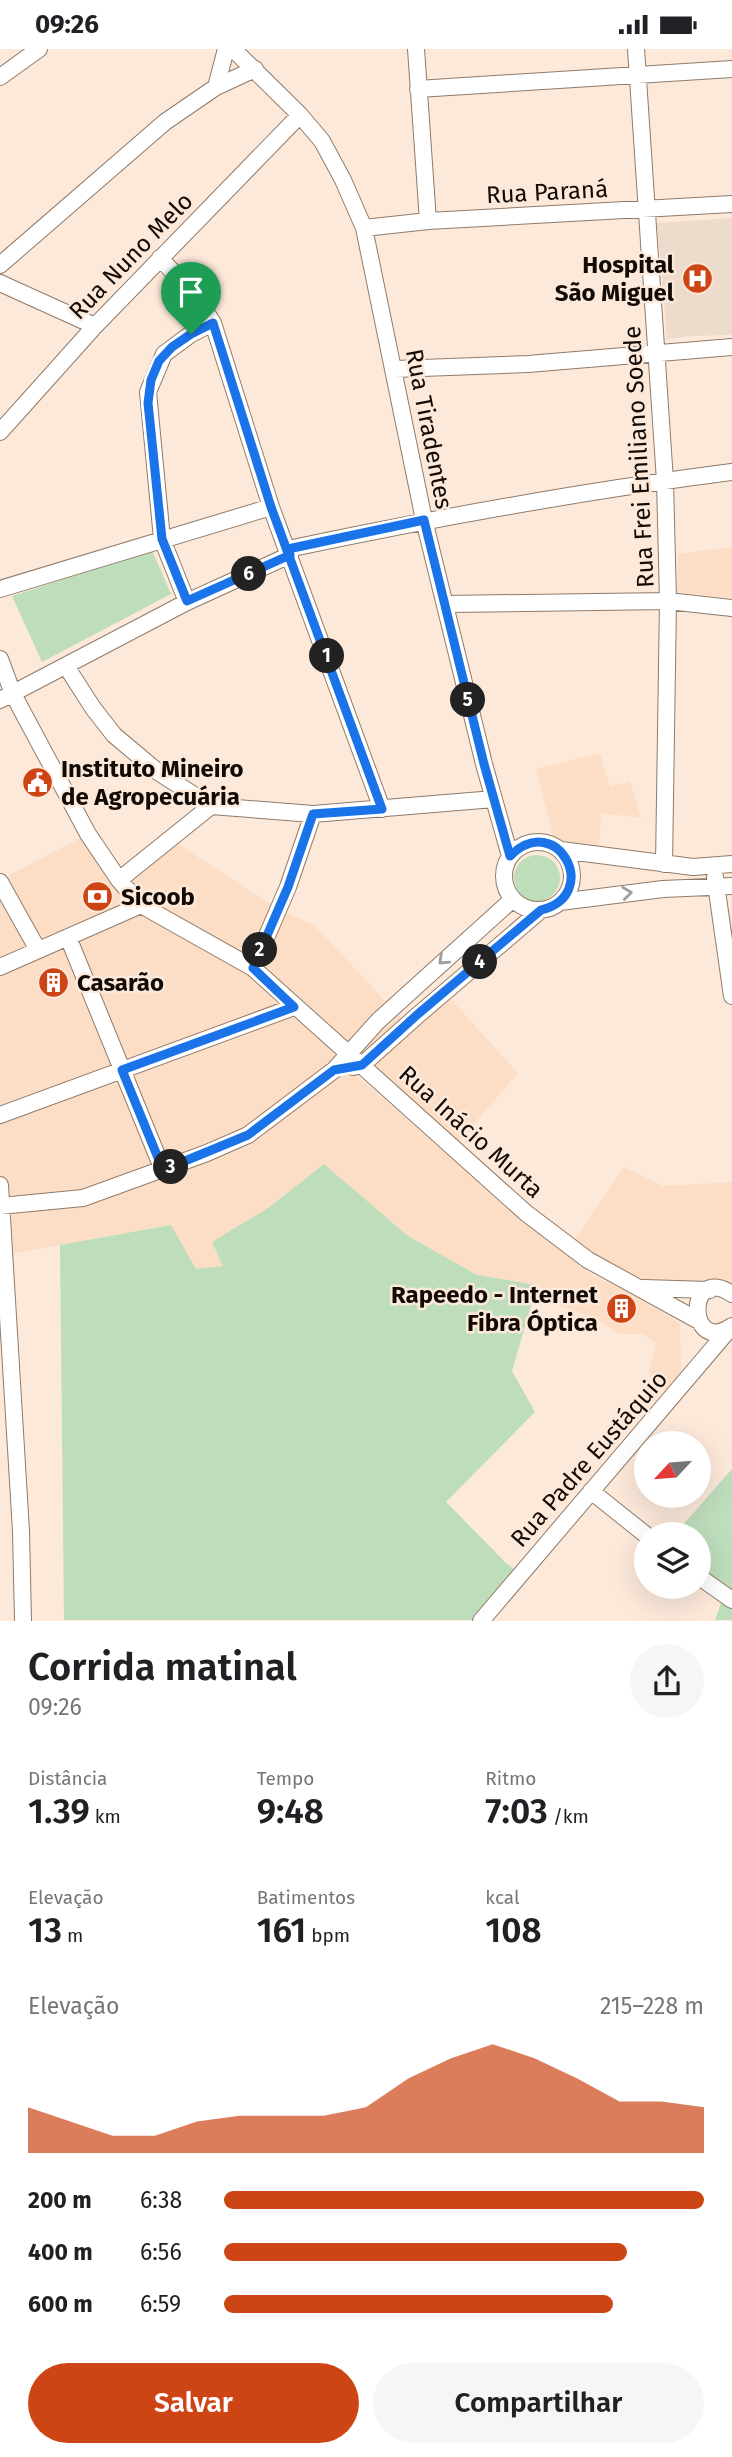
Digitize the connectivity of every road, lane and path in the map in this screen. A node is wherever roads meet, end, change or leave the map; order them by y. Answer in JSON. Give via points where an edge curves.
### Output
{"nodes":[{"id":1,"x":39,"y":49,"type":"edge"},
{"id":2,"x":226,"y":49,"type":"edge"},
{"id":3,"x":233,"y":49,"type":"edge"},
{"id":4,"x":416,"y":49,"type":"edge"},
{"id":5,"x":636,"y":49,"type":"edge"},
{"id":6,"x":255,"y":69,"type":"junction"},
{"id":7,"x":732,"y":69,"type":"edge"},
{"id":8,"x":638,"y":75,"type":"junction"},
{"id":9,"x":0,"y":76,"type":"edge"},
{"id":10,"x":216,"y":87,"type":"junction"},
{"id":11,"x":418,"y":89,"type":"junction"},
{"id":12,"x":300,"y":115,"type":"junction"},
{"id":13,"x":732,"y":204,"type":"edge"},
{"id":14,"x":648,"y":209,"type":"junction"},
{"id":15,"x":428,"y":221,"type":"junction"},
{"id":16,"x":364,"y":227,"type":"junction"},
{"id":17,"x":160,"y":258,"type":"junction"},
{"id":18,"x":0,"y":265,"type":"edge"},
{"id":19,"x":0,"y":283,"type":"edge"},
{"id":20,"x":213,"y":323,"type":"junction"},
{"id":21,"x":95,"y":326,"type":"junction"},
{"id":22,"x":732,"y":347,"type":"edge"},
{"id":23,"x":658,"y":353,"type":"junction"},
{"id":24,"x":395,"y":369,"type":"junction"},
{"id":25,"x":0,"y":432,"type":"edge"},
{"id":26,"x":732,"y":472,"type":"edge"},
{"id":27,"x":665,"y":481,"type":"junction"},
{"id":28,"x":271,"y":507,"type":"junction"},
{"id":29,"x":424,"y":520,"type":"junction"},
{"id":30,"x":162,"y":539,"type":"junction"},
{"id":31,"x":289,"y":552,"type":"junction"},
{"id":32,"x":0,"y":589,"type":"edge"},
{"id":33,"x":187,"y":601,"type":"junction"},
{"id":34,"x":668,"y":601,"type":"junction"},
{"id":35,"x":445,"y":604,"type":"junction"},
{"id":36,"x":732,"y":608,"type":"edge"},
{"id":37,"x":0,"y":659,"type":"edge"},
{"id":38,"x":66,"y":666,"type":"junction"},
{"id":39,"x":6,"y":697,"type":"edge"},
{"id":40,"x":494,"y":799,"type":"junction"},
{"id":41,"x":211,"y":806,"type":"junction"},
{"id":42,"x":382,"y":809,"type":"junction"},
{"id":43,"x":313,"y":814,"type":"junction"},
{"id":44,"x":561,"y":851,"type":"junction"},
{"id":45,"x":510,"y":856,"type":"junction"},
{"id":46,"x":664,"y":864,"type":"junction"},
{"id":47,"x":732,"y":865,"type":"edge"},
{"id":48,"x":714,"y":866,"type":"junction"},
{"id":49,"x":119,"y":880,"type":"junction"},
{"id":50,"x":0,"y":882,"type":"edge"},
{"id":51,"x":724,"y":887,"type":"edge"},
{"id":52,"x":513,"y":899,"type":"junction"},
{"id":53,"x":560,"y":902,"type":"junction"},
{"id":54,"x":141,"y":905,"type":"junction"},
{"id":55,"x":541,"y":910,"type":"junction"},
{"id":56,"x":68,"y":937,"type":"junction"},
{"id":57,"x":38,"y":950,"type":"junction"},
{"id":58,"x":0,"y":967,"type":"edge"},
{"id":59,"x":253,"y":968,"type":"junction"},
{"id":60,"x":732,"y":996,"type":"edge"},
{"id":61,"x":294,"y":1007,"type":"junction"},
{"id":62,"x":348,"y":1053,"type":"junction"},
{"id":63,"x":362,"y":1065,"type":"junction"},
{"id":64,"x":122,"y":1070,"type":"junction"},
{"id":65,"x":334,"y":1070,"type":"junction"},
{"id":66,"x":0,"y":1115,"type":"edge"},
{"id":67,"x":163,"y":1170,"type":"junction"},
{"id":68,"x":0,"y":1185,"type":"edge"},
{"id":69,"x":1,"y":1206,"type":"edge"},
{"id":70,"x":640,"y":1287,"type":"junction"},
{"id":71,"x":726,"y":1289,"type":"edge"},
{"id":72,"x":699,"y":1321,"type":"junction"},
{"id":73,"x":732,"y":1326,"type":"edge"},
{"id":74,"x":591,"y":1491,"type":"junction"},
{"id":75,"x":634,"y":1525,"type":"edge"},
{"id":76,"x":711,"y":1585,"type":"edge"},
{"id":77,"x":732,"y":1600,"type":"edge"},
{"id":78,"x":23,"y":1621,"type":"edge"},
{"id":79,"x":481,"y":1621,"type":"edge"}],
"edges":[{"from":1,"to":9,"type":"street"},
{"from":2,"to":10,"type":"street"},
{"from":3,"to":6,"type":"street","name":"Rua Tiradentes"},
{"from":4,"to":11,"type":"street"},
{"from":5,"to":8,"type":"street","name":"Rua Frei Emiliano Soede"},
{"from":6,"to":10,"type":"street"},
{"from":6,"to":12,"type":"street","name":"Rua Tiradentes"},
{"from":7,"to":8,"type":"street"},
{"from":8,"to":11,"type":"street"},
{"from":8,"to":14,"type":"street","name":"Rua Frei Emiliano Soede"},
{"from":10,"to":18,"type":"street","via":[[137,145]]},
{"from":11,"to":15,"type":"street"},
{"from":12,"to":16,"type":"street","name":"Rua Tiradentes","via":[[322,141]]},
{"from":12,"to":17,"type":"street","name":"Rua Nuno Melo"},
{"from":13,"to":14,"type":"street","name":"Rua Paraná"},
{"from":14,"to":15,"type":"street","name":"Rua Paraná"},
{"from":14,"to":23,"type":"street","name":"Rua Frei Emiliano Soede"},
{"from":15,"to":16,"type":"street","name":"Rua Paraná"},
{"from":16,"to":24,"type":"street","name":"Rua Tiradentes"},
{"from":17,"to":20,"type":"street"},
{"from":17,"to":21,"type":"street","name":"Rua Nuno Melo"},
{"from":19,"to":21,"type":"street"},
{"from":20,"to":28,"type":"street"},
{"from":20,"to":30,"type":"street","via":[[164,354],[148,392]]},
{"from":21,"to":25,"type":"street","name":"Rua Nuno Melo"},
{"from":22,"to":23,"type":"street"},
{"from":23,"to":24,"type":"street"},
{"from":23,"to":27,"type":"street","name":"Rua Frei Emiliano Soede"},
{"from":24,"to":29,"type":"street","name":"Rua Tiradentes"},
{"from":26,"to":27,"type":"street"},
{"from":27,"to":29,"type":"street"},
{"from":27,"to":34,"type":"street","name":"Rua Frei Emiliano Soede"},
{"from":28,"to":30,"type":"street"},
{"from":28,"to":31,"type":"street"},
{"from":29,"to":31,"type":"street"},
{"from":29,"to":35,"type":"street","name":"Rua Tiradentes"},
{"from":30,"to":32,"type":"street"},
{"from":30,"to":33,"type":"street"},
{"from":31,"to":33,"type":"street"},
{"from":31,"to":42,"type":"street"},
{"from":33,"to":38,"type":"street"},
{"from":34,"to":35,"type":"street"},
{"from":34,"to":36,"type":"street"},
{"from":34,"to":46,"type":"street","name":"Rua Frei Emiliano Soede"},
{"from":35,"to":40,"type":"street","name":"Rua Tiradentes"},
{"from":37,"to":39,"type":"street","name":"Rua Inácio Murta"},
{"from":38,"to":39,"type":"street"},
{"from":38,"to":41,"type":"street","via":[[114,735],[158,772]]},
{"from":39,"to":49,"type":"street","name":"Rua Inácio Murta"},
{"from":40,"to":42,"type":"street"},
{"from":40,"to":45,"type":"street","name":"Rua Tiradentes"},
{"from":41,"to":43,"type":"street"},
{"from":41,"to":49,"type":"street"},
{"from":42,"to":43,"type":"street"},
{"from":43,"to":59,"type":"street"},
{"from":44,"to":45,"type":"street","via":[[551,844],[528,843]]},
{"from":44,"to":46,"type":"street"},
{"from":44,"to":53,"type":"street","via":[[572,871]]},
{"from":45,"to":52,"type":"street","via":[[504,878]]},
{"from":46,"to":48,"type":"street"},
{"from":47,"to":48,"type":"street"},
{"from":48,"to":51,"type":"street"},
{"from":49,"to":54,"type":"street","name":"Rua Inácio Murta"},
{"from":50,"to":57,"type":"street"},
{"from":53,"to":51,"type":"street","one_way":true,"via":[[651,890]]},
{"from":51,"to":60,"type":"street"},
{"from":52,"to":55,"type":"street"},
{"from":52,"to":62,"type":"street","one_way":true},
{"from":53,"to":55,"type":"street"},
{"from":54,"to":56,"type":"street"},
{"from":54,"to":59,"type":"street","name":"Rua Inácio Murta"},
{"from":55,"to":63,"type":"street"},
{"from":56,"to":57,"type":"street"},
{"from":56,"to":64,"type":"street"},
{"from":57,"to":58,"type":"street"},
{"from":59,"to":61,"type":"street","name":"Rua Inácio Murta"},
{"from":61,"to":62,"type":"street","name":"Rua Inácio Murta"},
{"from":61,"to":64,"type":"street"},
{"from":62,"to":63,"type":"street","name":"Rua Inácio Murta"},
{"from":62,"to":65,"type":"street"},
{"from":63,"to":65,"type":"street"},
{"from":63,"to":70,"type":"street","name":"Rua Inácio Murta","via":[[526,1213],[588,1260]]},
{"from":64,"to":66,"type":"street"},
{"from":64,"to":67,"type":"street"},
{"from":65,"to":67,"type":"street","via":[[248,1135]]},
{"from":67,"to":69,"type":"street","via":[[83,1198]]},
{"from":68,"to":69,"type":"street"},
{"from":69,"to":78,"type":"street"},
{"from":70,"to":71,"type":"street"},
{"from":70,"to":72,"type":"street","name":"Rua Inácio Murta"},
{"from":71,"to":72,"type":"street","via":[[699,1300]]},
{"from":72,"to":73,"type":"street","name":"Rua Inácio Murta","via":[[711,1331]]},
{"from":73,"to":74,"type":"street","name":"Rua Padre Eustáquio"},
{"from":74,"to":75,"type":"street"},
{"from":74,"to":79,"type":"street","name":"Rua Padre Eustáquio"},
{"from":76,"to":77,"type":"street"}]}
